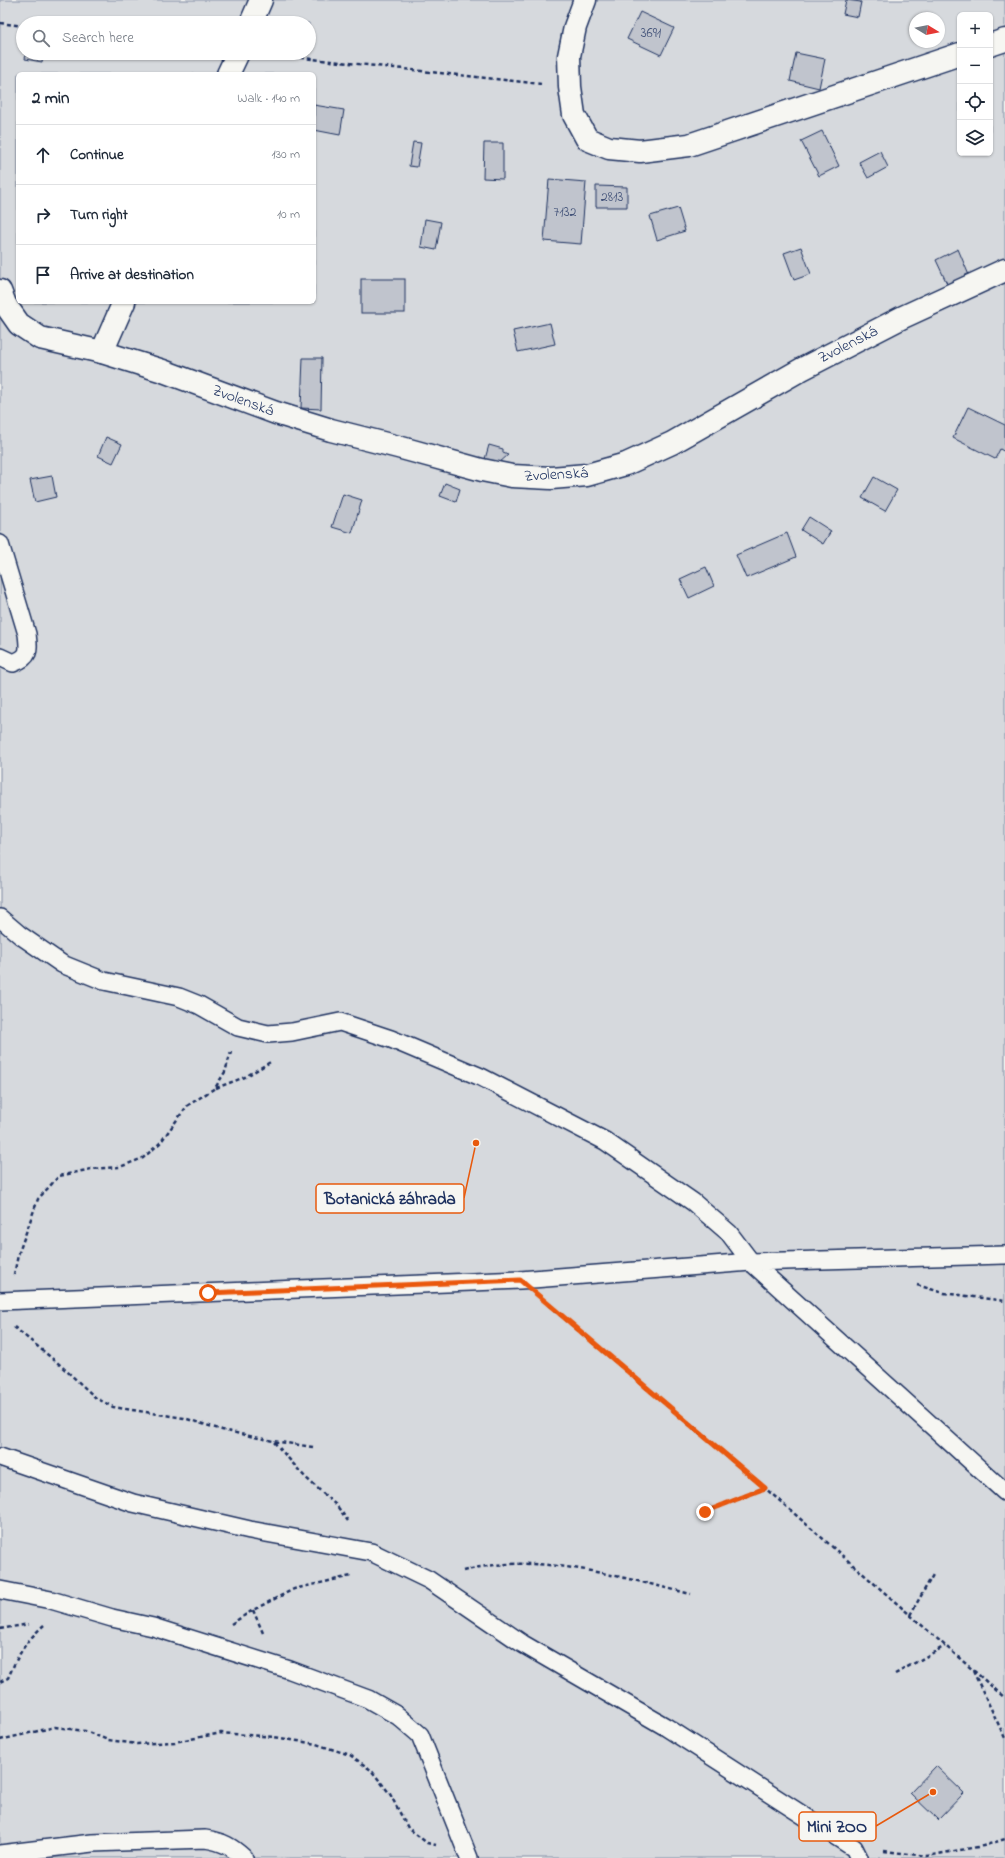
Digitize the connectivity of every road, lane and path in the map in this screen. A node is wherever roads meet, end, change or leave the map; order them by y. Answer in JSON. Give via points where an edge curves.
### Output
{"nodes":[{"id":1,"x":261,"y":0,"type":"edge"},
{"id":2,"x":585,"y":0,"type":"edge"},
{"id":3,"x":254,"y":16,"type":"edge"},
{"id":4,"x":0,"y":23,"type":"edge"},
{"id":5,"x":16,"y":25,"type":"edge"},
{"id":6,"x":1005,"y":40,"type":"edge"},
{"id":7,"x":993,"y":44,"type":"edge"},
{"id":8,"x":957,"y":55,"type":"edge"},
{"id":9,"x":235,"y":60,"type":"edge"},
{"id":10,"x":316,"y":60,"type":"edge"},
{"id":11,"x":229,"y":72,"type":"edge"},
{"id":12,"x":570,"y":87,"type":"junction"},
{"id":13,"x":1005,"y":270,"type":"edge"},
{"id":14,"x":0,"y":292,"type":"edge"},
{"id":15,"x":123,"y":304,"type":"edge"},
{"id":16,"x":102,"y":352,"type":"junction"},
{"id":17,"x":0,"y":544,"type":"edge"},
{"id":18,"x":0,"y":657,"type":"edge"},
{"id":19,"x":0,"y":918,"type":"edge"},
{"id":20,"x":292,"y":1032,"type":"junction"},
{"id":21,"x":225,"y":1072,"type":"dead end"},
{"id":22,"x":215,"y":1088,"type":"junction"},
{"id":23,"x":1005,"y":1256,"type":"edge"},
{"id":24,"x":758,"y":1262,"type":"junction"},
{"id":25,"x":520,"y":1280,"type":"junction"},
{"id":26,"x":4,"y":1301,"type":"edge"},
{"id":27,"x":13,"y":1326,"type":"dead end"},
{"id":28,"x":273,"y":1441,"type":"junction"},
{"id":29,"x":312,"y":1447,"type":"dead end"},
{"id":30,"x":0,"y":1457,"type":"edge"},
{"id":31,"x":765,"y":1488,"type":"junction"},
{"id":32,"x":1005,"y":1492,"type":"edge"},
{"id":33,"x":705,"y":1512,"type":"dead end"},
{"id":34,"x":371,"y":1552,"type":"junction"},
{"id":35,"x":934,"y":1574,"type":"dead end"},
{"id":36,"x":354,"y":1576,"type":"dead end"},
{"id":37,"x":429,"y":1580,"type":"junction"},
{"id":38,"x":0,"y":1590,"type":"edge"},
{"id":39,"x":691,"y":1594,"type":"dead end"},
{"id":40,"x":910,"y":1615,"type":"junction"},
{"id":41,"x":36,"y":1622,"type":"dead end"},
{"id":42,"x":45,"y":1624,"type":"dead end"},
{"id":43,"x":0,"y":1630,"type":"edge"},
{"id":44,"x":202,"y":1642,"type":"junction"},
{"id":45,"x":945,"y":1646,"type":"junction"},
{"id":46,"x":971,"y":1669,"type":"junction"},
{"id":47,"x":895,"y":1674,"type":"dead end"},
{"id":48,"x":0,"y":1682,"type":"edge"},
{"id":49,"x":1005,"y":1698,"type":"edge"},
{"id":50,"x":1005,"y":1738,"type":"edge"},
{"id":51,"x":0,"y":1740,"type":"edge"},
{"id":52,"x":1005,"y":1839,"type":"edge"},
{"id":53,"x":857,"y":1853,"type":"edge"},
{"id":54,"x":0,"y":1854,"type":"edge"},
{"id":55,"x":468,"y":1856,"type":"edge"},
{"id":56,"x":244,"y":1858,"type":"edge"}],
"edges":[{"from":1,"to":3,"type":"street"},
{"from":2,"to":12,"type":"street","via":[[575,27],[569,56]]},
{"from":4,"to":5,"type":"path"},
{"from":6,"to":7,"type":"street"},
{"from":8,"to":12,"type":"street","via":[[689,145],[640,151],[609,148],[587,138],[574,115]]},
{"from":9,"to":11,"type":"street"},
{"from":10,"to":12,"type":"path"},
{"from":13,"to":16,"type":"street","name":"Zvolenská","via":[[903,317],[802,368],[672,443],[626,464],[587,475],[551,478],[512,476],[482,470],[276,414],[163,371]]},
{"from":14,"to":16,"type":"street","name":"Zvolenská","via":[[19,324],[40,338]]},
{"from":15,"to":16,"type":"street"},
{"from":17,"to":18,"type":"lane","via":[[27,634],[28,654],[23,660],[13,663]]},
{"from":19,"to":20,"type":"lane","via":[[62,964],[104,981],[178,997],[199,1005],[238,1027],[268,1034]]},
{"from":20,"to":22,"type":"path","via":[[274,1060],[245,1077]]},
{"from":20,"to":24,"type":"lane","via":[[340,1022],[481,1077],[605,1141],[693,1202]]},
{"from":21,"to":22,"type":"path"},
{"from":22,"to":26,"type":"path","via":[[187,1106],[160,1144],[143,1158],[120,1167],[91,1169],[59,1176],[38,1199]]},
{"from":23,"to":24,"type":"lane"},
{"from":24,"to":25,"type":"lane"},
{"from":24,"to":32,"type":"lane"},
{"from":25,"to":26,"type":"lane"},
{"from":25,"to":31,"type":"path"},
{"from":27,"to":28,"type":"path","via":[[96,1398],[113,1407],[184,1418],[222,1430]]},
{"from":28,"to":29,"type":"path"},
{"from":28,"to":34,"type":"path","via":[[305,1477],[337,1506]]},
{"from":30,"to":34,"type":"lane","via":[[133,1503],[250,1530]]},
{"from":31,"to":33,"type":"path"},
{"from":31,"to":40,"type":"path"},
{"from":34,"to":37,"type":"lane"},
{"from":35,"to":40,"type":"path"},
{"from":36,"to":44,"type":"path","via":[[294,1589],[253,1610]]},
{"from":37,"to":39,"type":"path","via":[[466,1570],[504,1565],[547,1565],[590,1570]]},
{"from":37,"to":53,"type":"lane","via":[[523,1644],[666,1727]]},
{"from":38,"to":44,"type":"lane","via":[[51,1600]]},
{"from":40,"to":45,"type":"path"},
{"from":41,"to":43,"type":"path"},
{"from":42,"to":48,"type":"path","via":[[29,1639],[17,1656],[8,1678]]},
{"from":44,"to":55,"type":"lane","via":[[368,1698],[398,1716],[420,1735]]},
{"from":45,"to":46,"type":"path"},
{"from":45,"to":47,"type":"path"},
{"from":46,"to":49,"type":"path"},
{"from":46,"to":50,"type":"path"},
{"from":51,"to":55,"type":"path","via":[[55,1727],[85,1731],[108,1740],[137,1744],[175,1742],[221,1733],[274,1737],[316,1744],[350,1755],[371,1770],[390,1794],[408,1828],[427,1843]]},
{"from":52,"to":53,"type":"path","via":[[983,1846],[926,1856]]},
{"from":54,"to":56,"type":"lane","via":[[92,1843],[205,1839],[231,1846]]}]}
